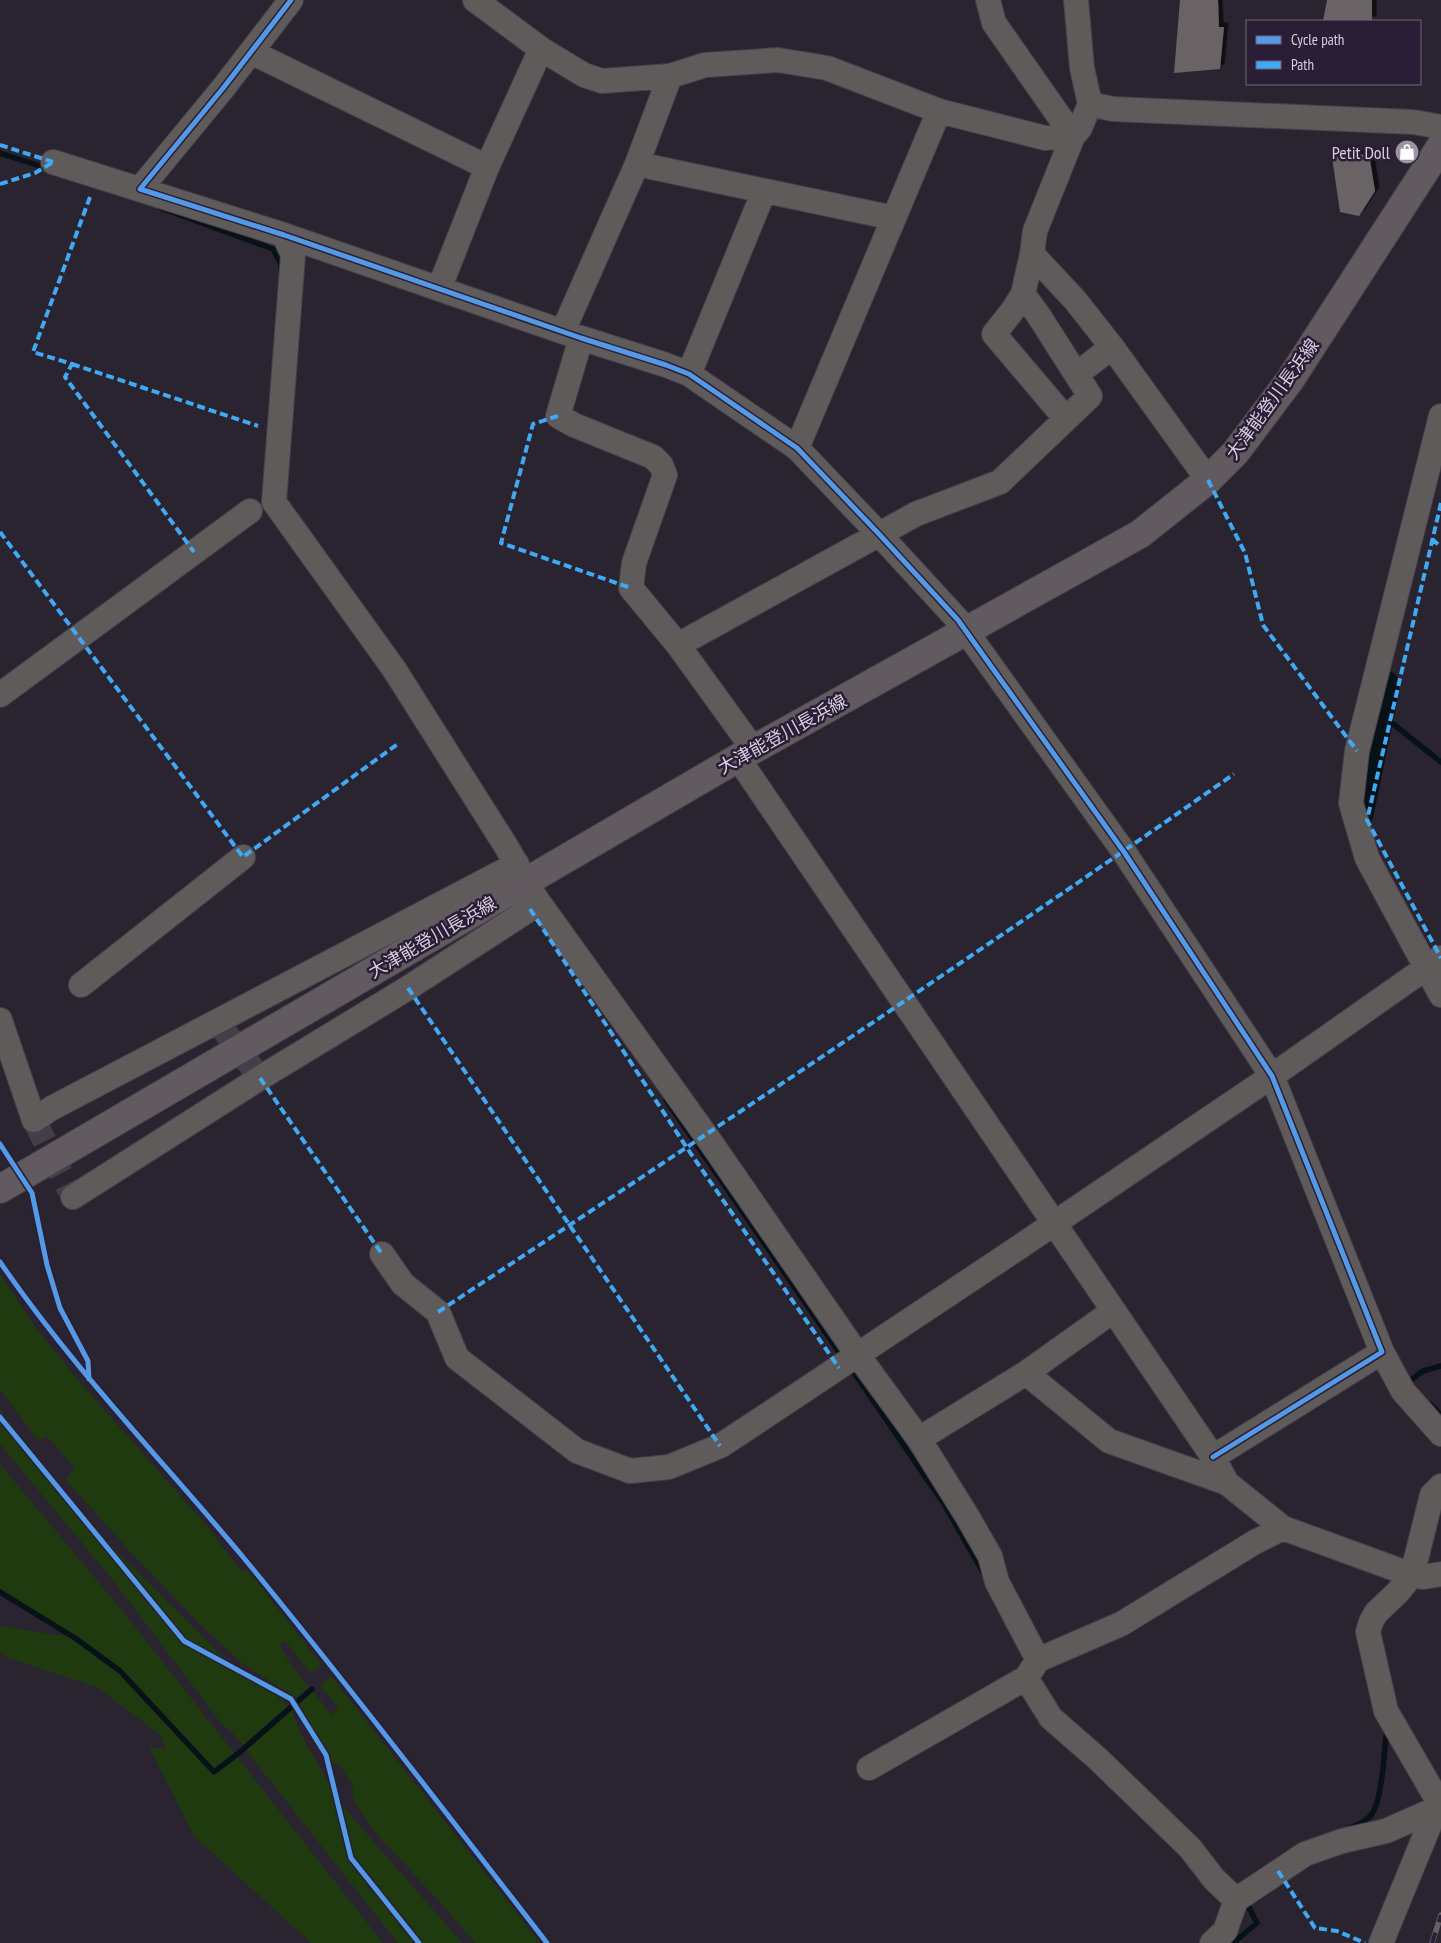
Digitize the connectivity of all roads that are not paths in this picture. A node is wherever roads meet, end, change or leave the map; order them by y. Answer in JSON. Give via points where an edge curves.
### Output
{"nodes":[{"id":1,"x":291,"y":0,"type":"edge"},
{"id":2,"x":475,"y":0,"type":"edge"},
{"id":3,"x":988,"y":0,"type":"edge"},
{"id":4,"x":1076,"y":0,"type":"edge"},
{"id":5,"x":541,"y":49,"type":"junction"},
{"id":6,"x":251,"y":52,"type":"junction"},
{"id":7,"x":670,"y":76,"type":"junction"},
{"id":8,"x":1090,"y":104,"type":"junction"},
{"id":9,"x":939,"y":111,"type":"junction"},
{"id":10,"x":1441,"y":127,"type":"edge"},
{"id":11,"x":1073,"y":136,"type":"junction"},
{"id":12,"x":1441,"y":146,"type":"edge"},
{"id":13,"x":53,"y":162,"type":"dead end"},
{"id":14,"x":637,"y":164,"type":"junction"},
{"id":15,"x":487,"y":168,"type":"junction"},
{"id":16,"x":140,"y":189,"type":"junction"},
{"id":17,"x":764,"y":191,"type":"junction"},
{"id":18,"x":894,"y":218,"type":"junction"},
{"id":19,"x":284,"y":235,"type":"junction"},
{"id":20,"x":1032,"y":254,"type":"junction"},
{"id":21,"x":438,"y":289,"type":"junction"},
{"id":22,"x":1022,"y":294,"type":"junction"},
{"id":23,"x":572,"y":334,"type":"junction"},
{"id":24,"x":1112,"y":347,"type":"junction"},
{"id":25,"x":689,"y":374,"type":"junction"},
{"id":26,"x":1078,"y":374,"type":"junction"},
{"id":27,"x":1441,"y":416,"type":"edge"},
{"id":28,"x":1066,"y":419,"type":"junction"},
{"id":29,"x":797,"y":448,"type":"junction"},
{"id":30,"x":1208,"y":480,"type":"junction"},
{"id":31,"x":250,"y":511,"type":"dead end"},
{"id":32,"x":879,"y":534,"type":"junction"},
{"id":33,"x":966,"y":631,"type":"junction"},
{"id":34,"x":678,"y":645,"type":"junction"},
{"id":35,"x":0,"y":695,"type":"edge"},
{"id":36,"x":746,"y":754,"type":"junction"},
{"id":37,"x":243,"y":857,"type":"dead end"},
{"id":38,"x":526,"y":881,"type":"junction"},
{"id":39,"x":1433,"y":963,"type":"edge"},
{"id":40,"x":81,"y":985,"type":"dead end"},
{"id":41,"x":1441,"y":995,"type":"edge"},
{"id":42,"x":0,"y":1020,"type":"edge"},
{"id":43,"x":1272,"y":1076,"type":"junction"},
{"id":44,"x":0,"y":1189,"type":"edge"},
{"id":45,"x":73,"y":1197,"type":"dead end"},
{"id":46,"x":1054,"y":1222,"type":"junction"},
{"id":47,"x":382,"y":1254,"type":"dead end"},
{"id":48,"x":1113,"y":1311,"type":"junction"},
{"id":49,"x":1382,"y":1352,"type":"junction"},
{"id":50,"x":850,"y":1359,"type":"junction"},
{"id":51,"x":1026,"y":1373,"type":"junction"},
{"id":52,"x":1441,"y":1434,"type":"edge"},
{"id":53,"x":919,"y":1439,"type":"junction"},
{"id":54,"x":1213,"y":1457,"type":"junction"},
{"id":55,"x":1228,"y":1483,"type":"junction"},
{"id":56,"x":1441,"y":1486,"type":"edge"},
{"id":57,"x":1283,"y":1528,"type":"junction"},
{"id":58,"x":1423,"y":1576,"type":"edge"},
{"id":59,"x":1032,"y":1669,"type":"junction"},
{"id":60,"x":869,"y":1768,"type":"dead end"},
{"id":61,"x":1439,"y":1808,"type":"edge"},
{"id":62,"x":1241,"y":1897,"type":"junction"},
{"id":63,"x":1212,"y":1943,"type":"edge"},
{"id":64,"x":1381,"y":1943,"type":"edge"}],
"edges":[{"from":1,"to":6,"type":"street"},
{"from":2,"to":5,"type":"street"},
{"from":3,"to":11,"type":"street","via":[[994,23]]},
{"from":4,"to":8,"type":"street","via":[[1082,68]]},
{"from":5,"to":7,"type":"street","via":[[584,75],[602,81]]},
{"from":5,"to":15,"type":"street"},
{"from":6,"to":15,"type":"street"},
{"from":6,"to":16,"type":"street"},
{"from":7,"to":9,"type":"street","via":[[705,65],[778,60],[827,68]]},
{"from":7,"to":14,"type":"street"},
{"from":8,"to":10,"type":"street","via":[[1113,109],[1413,122]]},
{"from":8,"to":11,"type":"street"},
{"from":9,"to":11,"type":"street","via":[[1045,138]]},
{"from":9,"to":18,"type":"street"},
{"from":11,"to":20,"type":"street","via":[[1035,231]]},
{"from":12,"to":30,"type":"main road","name":"大津能登川長浜線","via":[[1290,380],[1235,453]]},
{"from":13,"to":16,"type":"street"},
{"from":14,"to":17,"type":"street"},
{"from":14,"to":23,"type":"street"},
{"from":15,"to":21,"type":"street"},
{"from":16,"to":19,"type":"street"},
{"from":17,"to":18,"type":"street"},
{"from":17,"to":25,"type":"street"},
{"from":18,"to":29,"type":"street"},
{"from":19,"to":21,"type":"street"},
{"from":19,"to":38,"type":"street","via":[[293,255],[274,502],[394,669]]},
{"from":20,"to":22,"type":"street"},
{"from":20,"to":24,"type":"street","via":[[1075,300]]},
{"from":21,"to":23,"type":"street"},
{"from":22,"to":26,"type":"street"},
{"from":22,"to":28,"type":"street","via":[[994,334]]},
{"from":23,"to":25,"type":"street"},
{"from":23,"to":34,"type":"street","via":[[558,416],[653,457],[665,475],[634,563],[631,588]]},
{"from":24,"to":26,"type":"street"},
{"from":24,"to":30,"type":"street"},
{"from":25,"to":29,"type":"street"},
{"from":26,"to":28,"type":"street","via":[[1090,396]]},
{"from":27,"to":39,"type":"street","via":[[1357,751],[1351,803],[1366,858]]},
{"from":28,"to":32,"type":"street","via":[[1000,482],[916,514]]},
{"from":29,"to":32,"type":"street"},
{"from":30,"to":33,"type":"main road","name":"大津能登川長浜線","via":[[1140,534]]},
{"from":31,"to":35,"type":"street"},
{"from":32,"to":33,"type":"street"},
{"from":32,"to":34,"type":"street"},
{"from":33,"to":36,"type":"main road","name":"大津能登川長浜線"},
{"from":33,"to":43,"type":"street","via":[[1124,852]]},
{"from":34,"to":36,"type":"street"},
{"from":36,"to":38,"type":"main road","name":"大津能登川長浜線"},
{"from":36,"to":46,"type":"street"},
{"from":37,"to":40,"type":"street"},
{"from":38,"to":42,"type":"street","via":[[108,1078],[34,1120]]},
{"from":38,"to":44,"type":"main road","name":"大津能登川長浜線"},
{"from":38,"to":45,"type":"street","via":[[530,909]]},
{"from":38,"to":50,"type":"street","via":[[706,1134]]},
{"from":39,"to":41,"type":"street"},
{"from":39,"to":43,"type":"street"},
{"from":43,"to":46,"type":"street"},
{"from":43,"to":49,"type":"street"},
{"from":46,"to":48,"type":"street"},
{"from":46,"to":50,"type":"street"},
{"from":47,"to":50,"type":"street","via":[[403,1284],[438,1312],[457,1358],[577,1451],[630,1471],[669,1468],[720,1446]]},
{"from":48,"to":51,"type":"street"},
{"from":48,"to":54,"type":"street"},
{"from":49,"to":52,"type":"street","via":[[1402,1391]]},
{"from":49,"to":54,"type":"street"},
{"from":50,"to":53,"type":"street"},
{"from":51,"to":53,"type":"street"},
{"from":51,"to":55,"type":"street","via":[[1109,1441]]},
{"from":53,"to":59,"type":"street","via":[[990,1556]]},
{"from":54,"to":55,"type":"street"},
{"from":55,"to":57,"type":"street"},
{"from":56,"to":58,"type":"street","via":[[1432,1495]]},
{"from":57,"to":58,"type":"street"},
{"from":57,"to":59,"type":"street","via":[[1122,1624]]},
{"from":58,"to":61,"type":"street","via":[[1398,1592],[1376,1613],[1368,1632],[1386,1711]]},
{"from":59,"to":60,"type":"street"},
{"from":59,"to":62,"type":"street","via":[[1051,1718],[1190,1848],[1214,1879]]},
{"from":61,"to":62,"type":"street","via":[[1386,1831],[1305,1854]]},
{"from":61,"to":64,"type":"street"},
{"from":62,"to":63,"type":"street","via":[[1225,1931]]}]}
